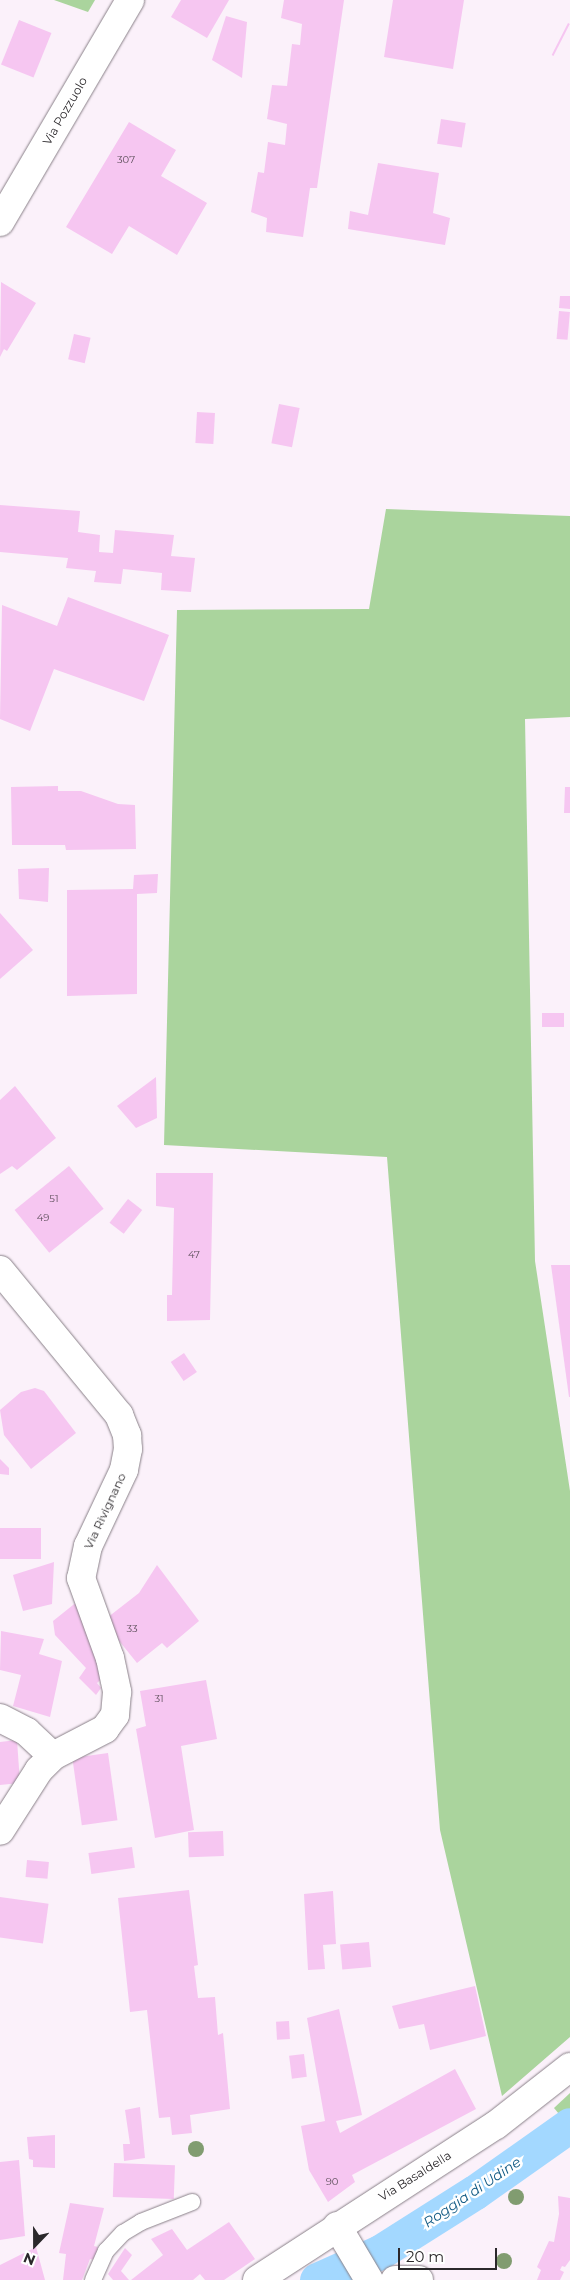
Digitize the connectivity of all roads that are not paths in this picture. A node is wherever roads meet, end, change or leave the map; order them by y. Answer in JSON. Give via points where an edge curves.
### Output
{"nodes":[{"id":1,"x":130,"y":0,"type":"edge"},
{"id":2,"x":0,"y":222,"type":"edge"},
{"id":3,"x":0,"y":1270,"type":"edge"},
{"id":4,"x":0,"y":1718,"type":"edge"},
{"id":5,"x":54,"y":1756,"type":"junction"},
{"id":6,"x":0,"y":1831,"type":"edge"},
{"id":7,"x":570,"y":2067,"type":"edge"},
{"id":8,"x":192,"y":2202,"type":"dead end"},
{"id":9,"x":344,"y":2237,"type":"junction"},
{"id":10,"x":93,"y":2280,"type":"edge"},
{"id":11,"x":257,"y":2280,"type":"edge"},
{"id":12,"x":369,"y":2280,"type":"edge"},
{"id":13,"x":395,"y":2280,"type":"edge"},
{"id":14,"x":419,"y":2280,"type":"edge"}],
"edges":[{"from":1,"to":2,"type":"street","name":"Via Pozzuolo"},
{"from":3,"to":5,"type":"street","name":"Via Rivignano","via":[[119,1414],[127,1435],[124,1470],[88,1546],[81,1578],[110,1658],[117,1692],[115,1715],[105,1729]]},
{"from":4,"to":5,"type":"street","via":[[26,1732]]},
{"from":5,"to":6,"type":"street","name":"Via Rivignano","via":[[39,1770]]},
{"from":7,"to":9,"type":"street","name":"Via Basaldella"},
{"from":8,"to":10,"type":"lane","via":[[141,2222],[123,2233],[106,2250]]},
{"from":9,"to":11,"type":"street","name":"Via Basaldella"},
{"from":9,"to":12,"type":"street"},
{"from":13,"to":14,"type":"street"}]}
